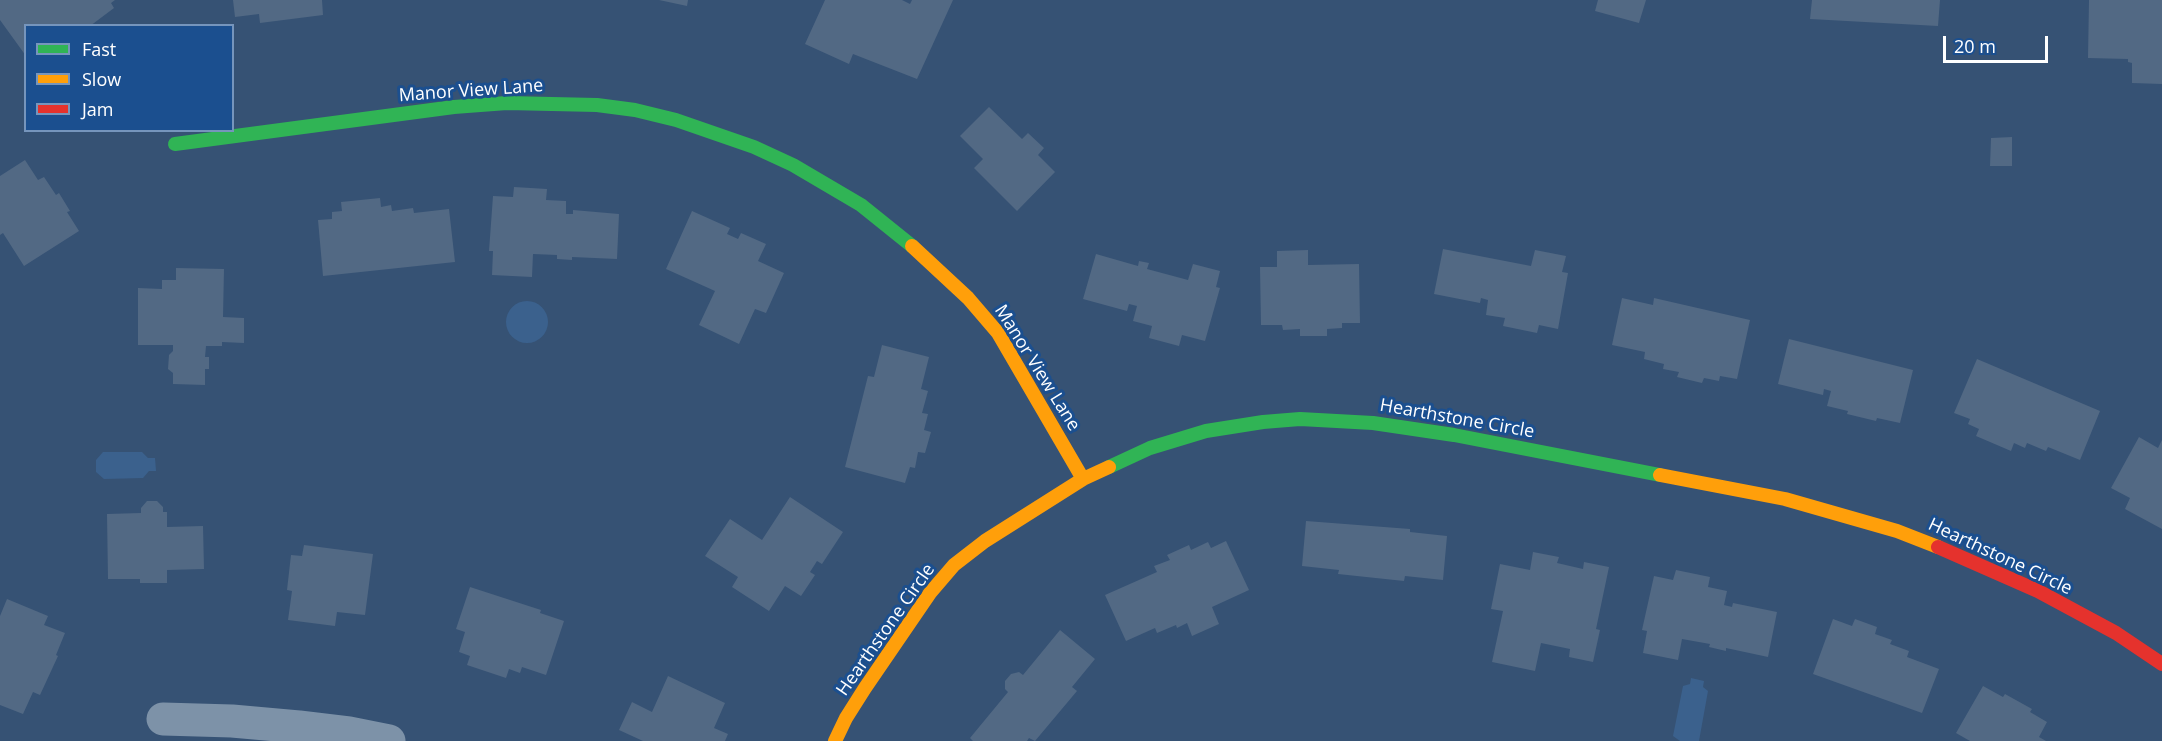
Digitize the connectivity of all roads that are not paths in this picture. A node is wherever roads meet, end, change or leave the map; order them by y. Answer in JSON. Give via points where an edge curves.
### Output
{"nodes":[{"id":1,"x":175,"y":144,"type":"dead end"},
{"id":2,"x":1083,"y":479,"type":"junction"},
{"id":3,"x":2162,"y":663,"type":"edge"},
{"id":4,"x":163,"y":719,"type":"dead end"},
{"id":5,"x":389,"y":741,"type":"edge"},
{"id":6,"x":835,"y":741,"type":"edge"}],
"edges":[{"from":1,"to":2,"type":"street","name":"Manor View Lane","via":[[454,107],[548,103],[635,110],[754,147],[861,205],[968,298],[998,333]]},
{"from":2,"to":3,"type":"street","name":"Hearthstone Circle","via":[[1150,448],[1235,426],[1300,419],[1416,428],[1785,499],[1897,531],[2038,591]]},
{"from":2,"to":6,"type":"street","name":"Hearthstone Circle","via":[[1023,515],[954,565],[904,629]]},
{"from":4,"to":5,"type":"street","via":[[299,727]]}]}
